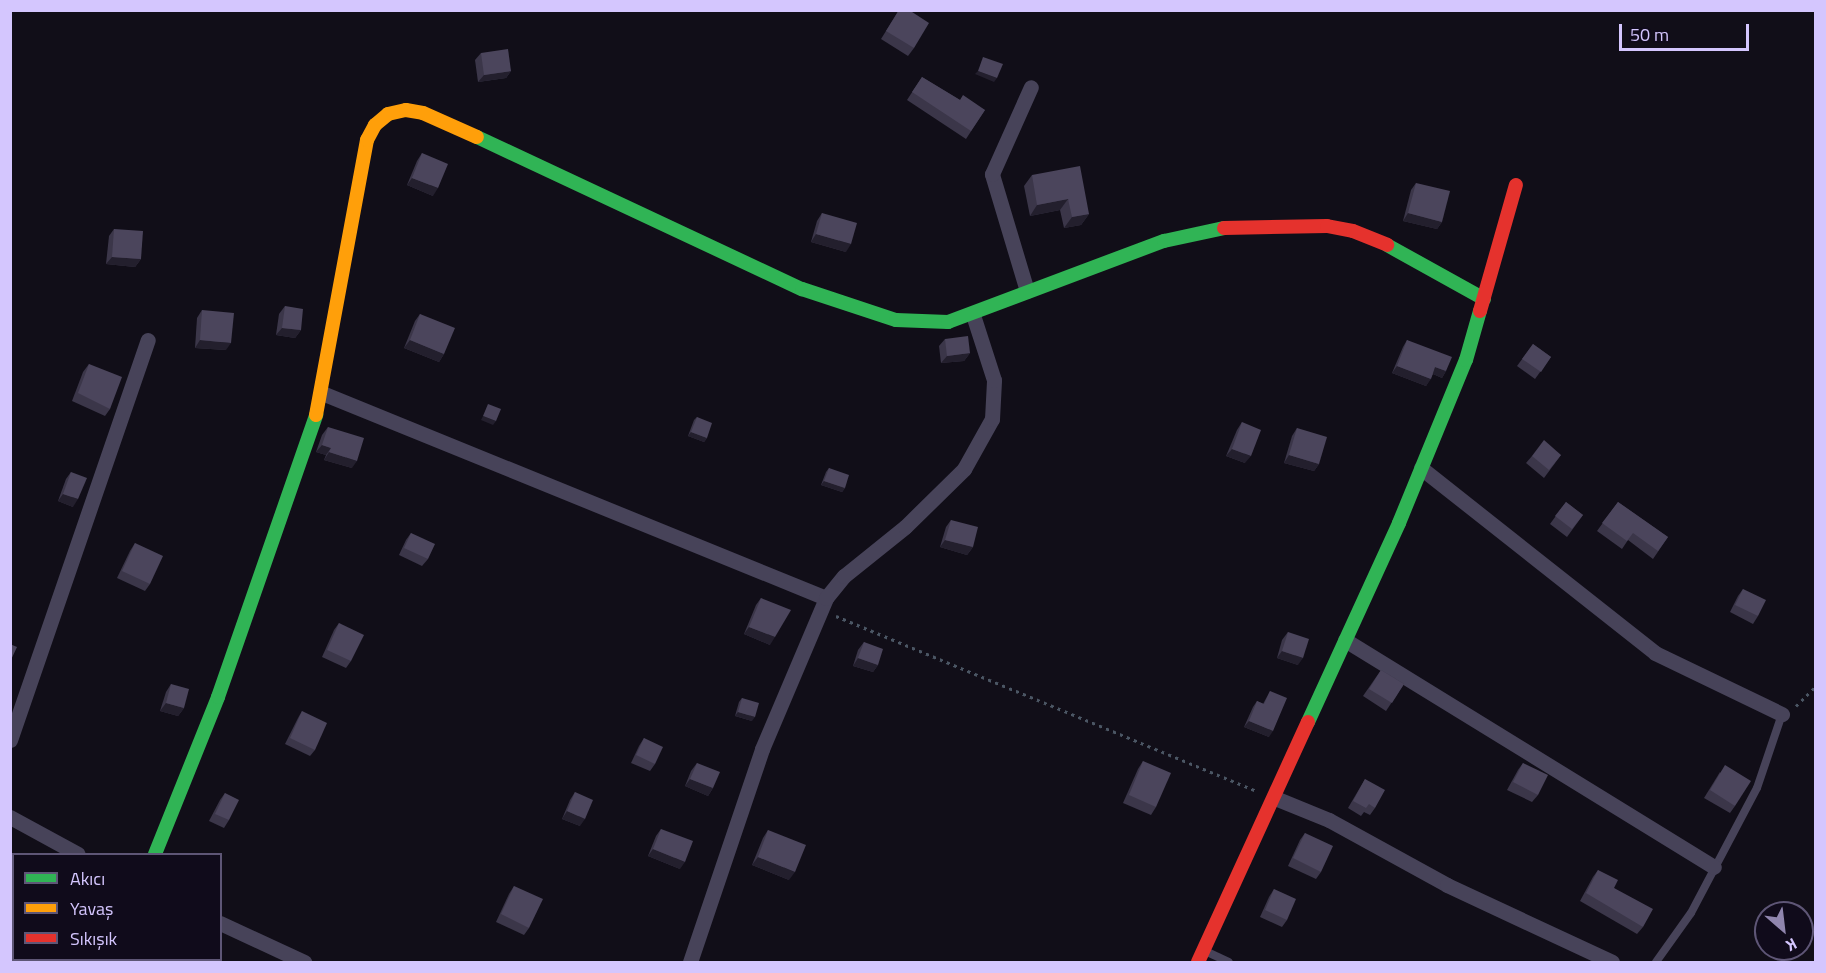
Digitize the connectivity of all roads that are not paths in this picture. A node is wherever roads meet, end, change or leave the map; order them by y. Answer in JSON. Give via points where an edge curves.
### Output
{"nodes":[{"id":1,"x":1031,"y":87,"type":"dead end"},
{"id":2,"x":1516,"y":185,"type":"dead end"},
{"id":3,"x":1027,"y":291,"type":"junction"},
{"id":4,"x":1484,"y":299,"type":"junction"},
{"id":5,"x":973,"y":315,"type":"junction"},
{"id":6,"x":148,"y":340,"type":"dead end"},
{"id":7,"x":322,"y":393,"type":"junction"},
{"id":8,"x":1421,"y":468,"type":"junction"},
{"id":9,"x":823,"y":604,"type":"junction"},
{"id":10,"x":1345,"y":640,"type":"junction"},
{"id":11,"x":1782,"y":714,"type":"joint"},
{"id":12,"x":10,"y":740,"type":"edge"},
{"id":13,"x":1275,"y":798,"type":"junction"},
{"id":14,"x":10,"y":817,"type":"edge"},
{"id":15,"x":74,"y":853,"type":"edge"},
{"id":16,"x":156,"y":853,"type":"edge"},
{"id":17,"x":1714,"y":867,"type":"junction"},
{"id":18,"x":222,"y":924,"type":"edge"},
{"id":19,"x":1201,"y":956,"type":"edge"},
{"id":20,"x":304,"y":963,"type":"edge"},
{"id":21,"x":690,"y":963,"type":"edge"},
{"id":22,"x":1229,"y":963,"type":"edge"},
{"id":23,"x":1612,"y":963,"type":"edge"},
{"id":24,"x":1656,"y":963,"type":"edge"}],
"edges":[{"from":1,"to":3,"type":"street","via":[[992,174]]},
{"from":2,"to":4,"type":"street"},
{"from":3,"to":4,"type":"street","via":[[1194,232],[1250,225],[1327,226],[1385,242]]},
{"from":3,"to":5,"type":"street"},
{"from":4,"to":8,"type":"street","via":[[1466,360]]},
{"from":5,"to":7,"type":"street","via":[[923,323],[873,315],[802,289],[644,212],[423,113],[397,111],[375,125],[367,140]]},
{"from":5,"to":9,"type":"street","via":[[994,380],[992,419],[964,469],[905,527],[844,576]]},
{"from":6,"to":12,"type":"street"},
{"from":7,"to":9,"type":"street"},
{"from":7,"to":16,"type":"street","via":[[218,697]]},
{"from":8,"to":10,"type":"street"},
{"from":8,"to":11,"type":"street","via":[[1630,636],[1655,653]]},
{"from":9,"to":21,"type":"street","via":[[762,749]]},
{"from":10,"to":13,"type":"street"},
{"from":10,"to":17,"type":"street"},
{"from":11,"to":17,"type":"lane","via":[[1764,774]]},
{"from":13,"to":19,"type":"street"},
{"from":13,"to":23,"type":"street","via":[[1329,820],[1447,885]]},
{"from":14,"to":15,"type":"street"},
{"from":17,"to":24,"type":"lane","via":[[1691,913]]},
{"from":18,"to":20,"type":"street"},
{"from":19,"to":22,"type":"lane"}]}
